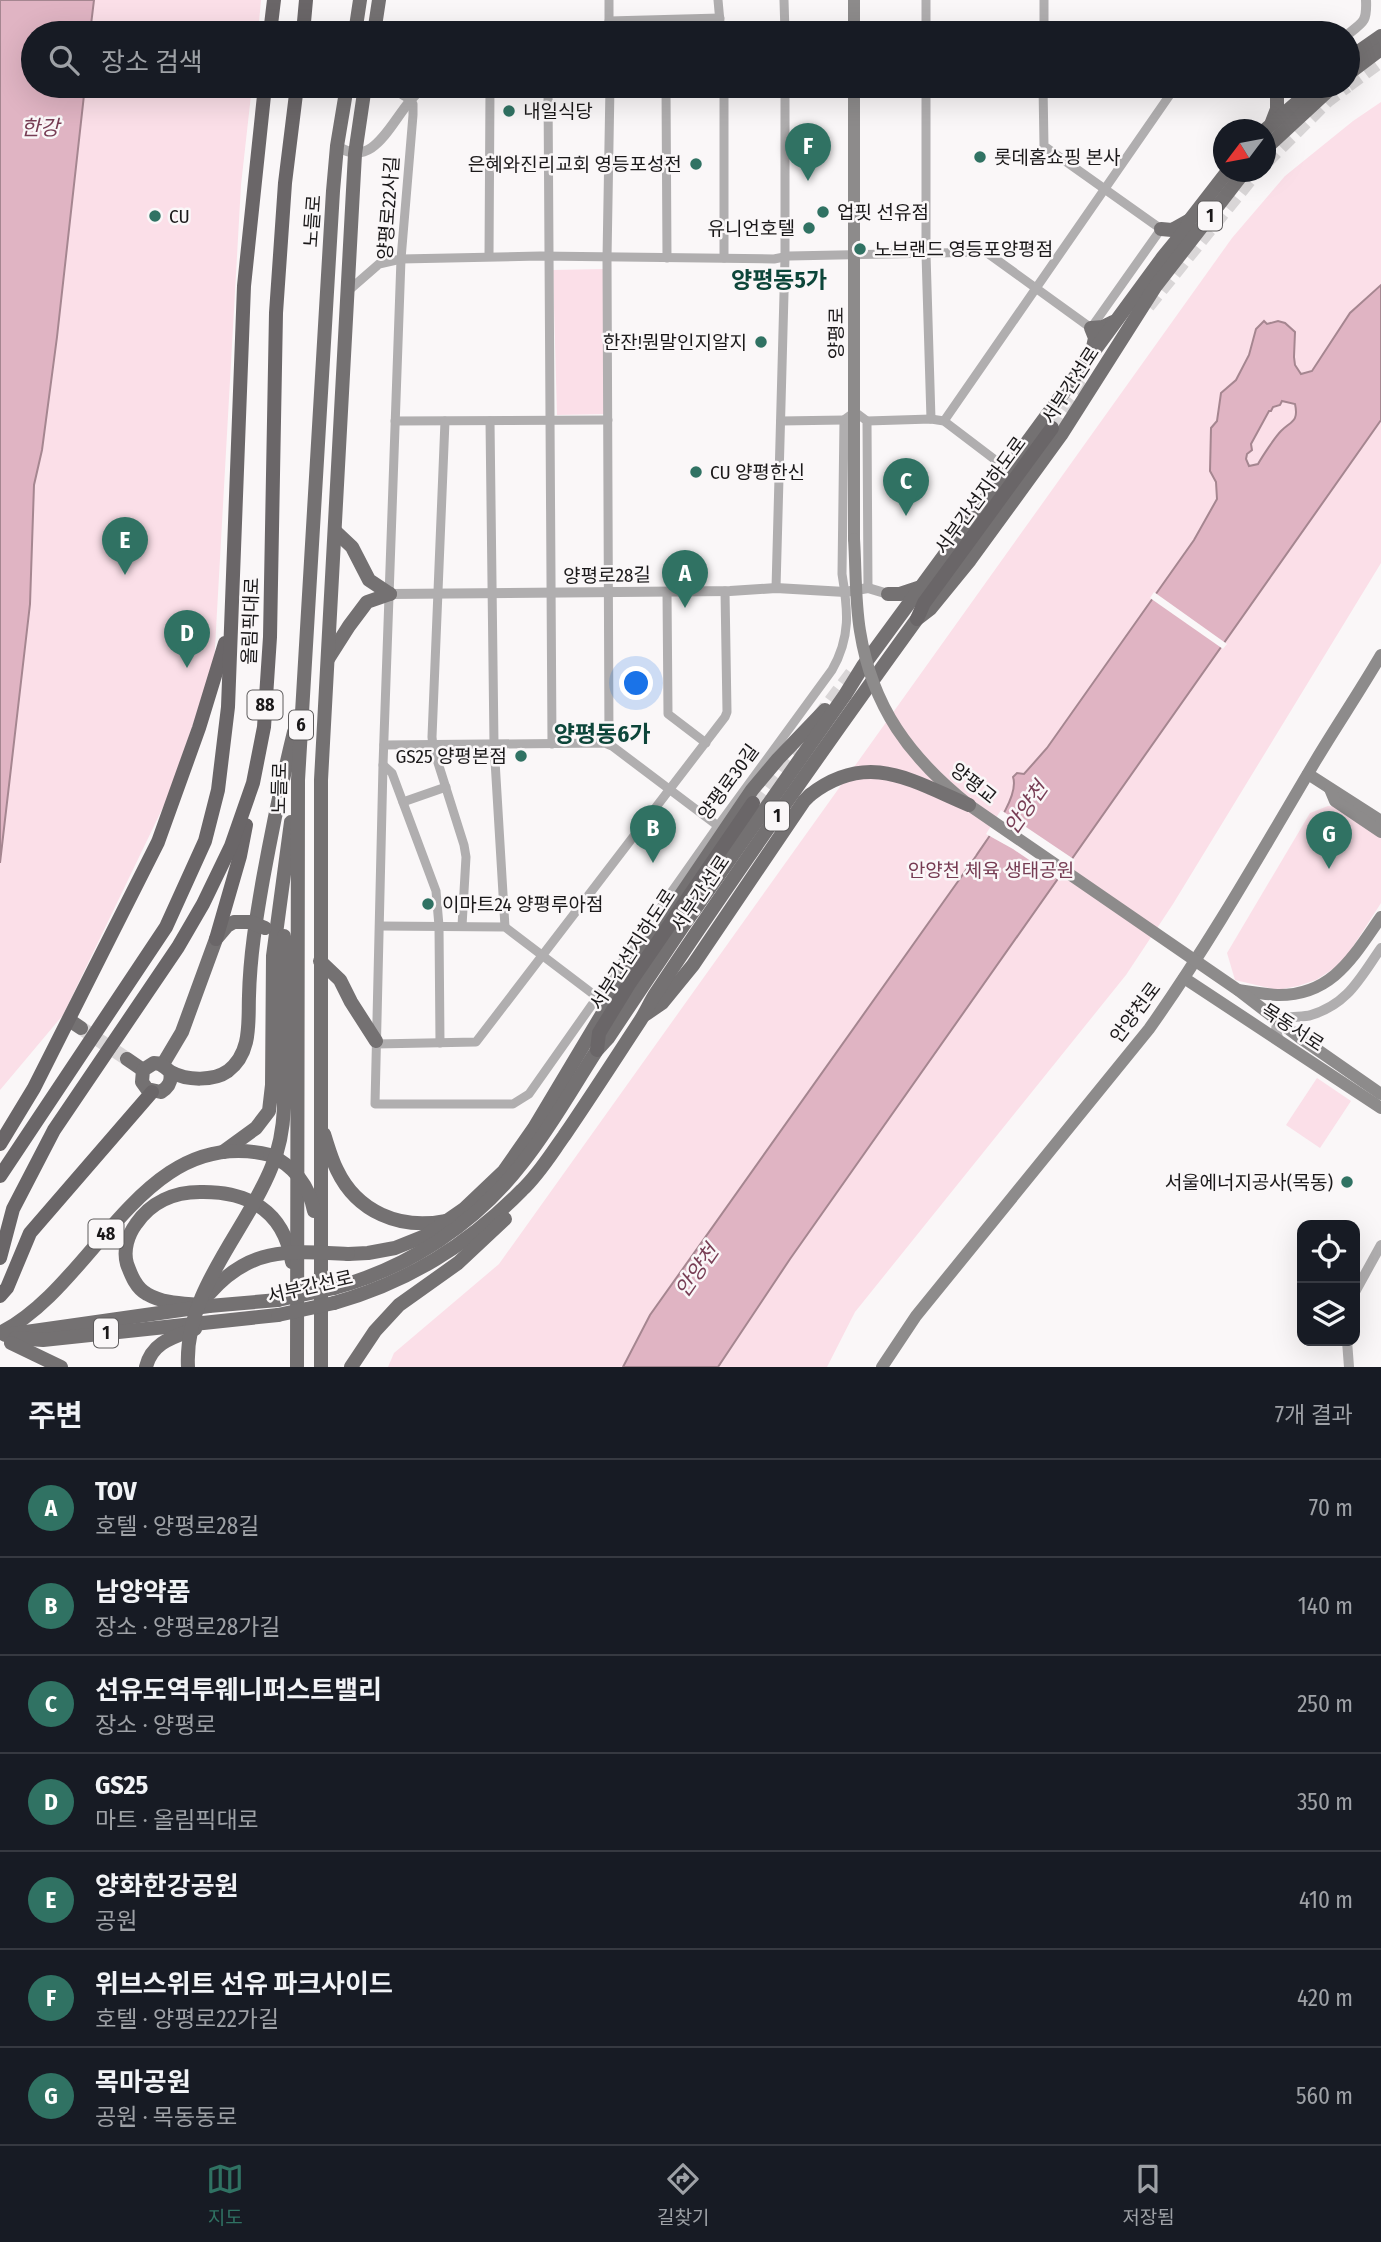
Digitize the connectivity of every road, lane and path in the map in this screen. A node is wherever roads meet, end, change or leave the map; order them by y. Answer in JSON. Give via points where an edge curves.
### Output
{"nodes":[{"id":1,"x":274,"y":0,"type":"edge"},
{"id":2,"x":306,"y":0,"type":"edge"},
{"id":3,"x":360,"y":0,"type":"edge"},
{"id":4,"x":609,"y":0,"type":"edge"},
{"id":5,"x":718,"y":0,"type":"edge"},
{"id":6,"x":784,"y":0,"type":"edge"},
{"id":7,"x":854,"y":0,"type":"edge"},
{"id":8,"x":926,"y":0,"type":"edge"},
{"id":9,"x":1044,"y":0,"type":"edge"},
{"id":10,"x":1366,"y":0,"type":"edge"},
{"id":11,"x":720,"y":18,"type":"junction"},
{"id":12,"x":271,"y":21,"type":"edge"},
{"id":13,"x":304,"y":21,"type":"edge"},
{"id":14,"x":357,"y":21,"type":"edge"},
{"id":15,"x":609,"y":21,"type":"joint"},
{"id":16,"x":720,"y":21,"type":"edge"},
{"id":17,"x":785,"y":21,"type":"edge"},
{"id":18,"x":854,"y":21,"type":"edge"},
{"id":19,"x":926,"y":21,"type":"edge"},
{"id":20,"x":1044,"y":21,"type":"edge"},
{"id":21,"x":1360,"y":24,"type":"edge"},
{"id":22,"x":1381,"y":36,"type":"edge"},
{"id":23,"x":1381,"y":49,"type":"edge"},
{"id":24,"x":1360,"y":57,"type":"edge"},
{"id":25,"x":1381,"y":57,"type":"edge"},
{"id":26,"x":1360,"y":61,"type":"edge"},
{"id":27,"x":1360,"y":64,"type":"edge"},
{"id":28,"x":264,"y":98,"type":"edge"},
{"id":29,"x":295,"y":98,"type":"edge"},
{"id":30,"x":345,"y":98,"type":"edge"},
{"id":31,"x":363,"y":98,"type":"edge"},
{"id":32,"x":490,"y":98,"type":"edge"},
{"id":33,"x":548,"y":98,"type":"edge"},
{"id":34,"x":610,"y":98,"type":"edge"},
{"id":35,"x":666,"y":98,"type":"edge"},
{"id":36,"x":725,"y":98,"type":"edge"},
{"id":37,"x":785,"y":98,"type":"edge"},
{"id":38,"x":854,"y":98,"type":"edge"},
{"id":39,"x":926,"y":98,"type":"edge"},
{"id":40,"x":1044,"y":98,"type":"edge"},
{"id":41,"x":1167,"y":98,"type":"edge"},
{"id":42,"x":1277,"y":98,"type":"edge"},
{"id":43,"x":1302,"y":98,"type":"edge"},
{"id":44,"x":1320,"y":98,"type":"edge"},
{"id":45,"x":410,"y":99,"type":"joint"},
{"id":46,"x":1272,"y":119,"type":"edge"},
{"id":47,"x":1276,"y":119,"type":"edge"},
{"id":48,"x":1276,"y":138,"type":"edge"},
{"id":49,"x":337,"y":146,"type":"junction"},
{"id":50,"x":355,"y":154,"type":"junction"},
{"id":51,"x":1219,"y":182,"type":"edge"},
{"id":52,"x":1236,"y":182,"type":"edge"},
{"id":53,"x":1104,"y":190,"type":"junction"},
{"id":54,"x":1189,"y":221,"type":"junction"},
{"id":55,"x":1161,"y":229,"type":"junction"},
{"id":56,"x":855,"y":254,"type":"junction"},
{"id":57,"x":926,"y":254,"type":"junction"},
{"id":58,"x":489,"y":256,"type":"junction"},
{"id":59,"x":548,"y":256,"type":"junction"},
{"id":60,"x":785,"y":257,"type":"junction"},
{"id":61,"x":1163,"y":257,"type":"junction"},
{"id":62,"x":607,"y":258,"type":"junction"},
{"id":63,"x":667,"y":258,"type":"junction"},
{"id":64,"x":724,"y":258,"type":"junction"},
{"id":65,"x":401,"y":259,"type":"junction"},
{"id":66,"x":1036,"y":288,"type":"junction"},
{"id":67,"x":348,"y":291,"type":"junction"},
{"id":68,"x":1117,"y":320,"type":"junction"},
{"id":69,"x":1091,"y":328,"type":"junction"},
{"id":70,"x":1091,"y":354,"type":"junction"},
{"id":71,"x":855,"y":412,"type":"junction"},
{"id":72,"x":931,"y":419,"type":"junction"},
{"id":73,"x":550,"y":420,"type":"junction"},
{"id":74,"x":608,"y":420,"type":"junction"},
{"id":75,"x":844,"y":420,"type":"junction"},
{"id":76,"x":395,"y":421,"type":"junction"},
{"id":77,"x":445,"y":421,"type":"junction"},
{"id":78,"x":489,"y":421,"type":"junction"},
{"id":79,"x":781,"y":421,"type":"junction"},
{"id":80,"x":867,"y":421,"type":"junction"},
{"id":81,"x":944,"y":421,"type":"junction"},
{"id":82,"x":1052,"y":428,"type":"tunnel mouth"},
{"id":83,"x":994,"y":458,"type":"dead end"},
{"id":84,"x":335,"y":531,"type":"junction"},
{"id":85,"x":855,"y":538,"type":"joint"},
{"id":86,"x":922,"y":586,"type":"junction"},
{"id":87,"x":776,"y":588,"type":"junction"},
{"id":88,"x":868,"y":588,"type":"junction"},
{"id":89,"x":725,"y":591,"type":"junction"},
{"id":90,"x":608,"y":592,"type":"junction"},
{"id":91,"x":667,"y":592,"type":"junction"},
{"id":92,"x":845,"y":592,"type":"junction"},
{"id":93,"x":492,"y":593,"type":"junction"},
{"id":94,"x":551,"y":593,"type":"junction"},
{"id":95,"x":390,"y":594,"type":"junction"},
{"id":96,"x":438,"y":594,"type":"junction"},
{"id":97,"x":888,"y":594,"type":"junction"},
{"id":98,"x":917,"y":619,"type":"junction"},
{"id":99,"x":894,"y":623,"type":"junction"},
{"id":100,"x":231,"y":624,"type":"junction"},
{"id":101,"x":1381,"y":655,"type":"edge"},
{"id":102,"x":328,"y":660,"type":"junction"},
{"id":103,"x":852,"y":681,"type":"junction"},
{"id":104,"x":303,"y":693,"type":"junction"},
{"id":105,"x":706,"y":743,"type":"junction"},
{"id":106,"x":494,"y":744,"type":"junction"},
{"id":107,"x":552,"y":744,"type":"junction"},
{"id":108,"x":609,"y":744,"type":"junction"},
{"id":109,"x":384,"y":745,"type":"junction"},
{"id":110,"x":432,"y":745,"type":"junction"},
{"id":111,"x":383,"y":765,"type":"junction"},
{"id":112,"x":1308,"y":774,"type":"junction"},
{"id":113,"x":298,"y":780,"type":"junction"},
{"id":114,"x":253,"y":783,"type":"junction"},
{"id":115,"x":446,"y":787,"type":"junction"},
{"id":116,"x":1330,"y":789,"type":"junction"},
{"id":117,"x":670,"y":790,"type":"junction"},
{"id":118,"x":403,"y":802,"type":"junction"},
{"id":119,"x":753,"y":803,"type":"tunnel mouth"},
{"id":120,"x":969,"y":805,"type":"junction"},
{"id":121,"x":1381,"y":821,"type":"edge"},
{"id":122,"x":718,"y":826,"type":"junction"},
{"id":123,"x":1381,"y":832,"type":"edge"},
{"id":124,"x":286,"y":853,"type":"junction"},
{"id":125,"x":1381,"y":917,"type":"edge"},
{"id":126,"x":380,"y":926,"type":"junction"},
{"id":127,"x":439,"y":926,"type":"junction"},
{"id":128,"x":462,"y":926,"type":"junction"},
{"id":129,"x":505,"y":927,"type":"junction"},
{"id":130,"x":216,"y":939,"type":"junction"},
{"id":131,"x":1381,"y":948,"type":"edge"},
{"id":132,"x":543,"y":955,"type":"junction"},
{"id":133,"x":273,"y":956,"type":"junction"},
{"id":134,"x":320,"y":961,"type":"junction"},
{"id":135,"x":1184,"y":978,"type":"junction"},
{"id":136,"x":1238,"y":990,"type":"junction"},
{"id":137,"x":597,"y":997,"type":"junction"},
{"id":138,"x":642,"y":1017,"type":"junction"},
{"id":139,"x":376,"y":1042,"type":"junction"},
{"id":140,"x":1280,"y":1042,"type":"junction"},
{"id":141,"x":440,"y":1043,"type":"junction"},
{"id":142,"x":591,"y":1046,"type":"junction"},
{"id":143,"x":127,"y":1059,"type":"tunnel mouth"},
{"id":144,"x":166,"y":1068,"type":"junction"},
{"id":145,"x":143,"y":1070,"type":"junction"},
{"id":146,"x":152,"y":1092,"type":"junction"},
{"id":147,"x":1381,"y":1094,"type":"edge"},
{"id":148,"x":375,"y":1104,"type":"joint"},
{"id":149,"x":1381,"y":1108,"type":"edge"},
{"id":150,"x":320,"y":1124,"type":"junction"},
{"id":151,"x":0,"y":1144,"type":"edge"},
{"id":152,"x":223,"y":1152,"type":"junction"},
{"id":153,"x":0,"y":1176,"type":"edge"},
{"id":154,"x":524,"y":1189,"type":"junction"},
{"id":155,"x":450,"y":1220,"type":"junction"},
{"id":156,"x":1381,"y":1245,"type":"edge"},
{"id":157,"x":0,"y":1258,"type":"edge"},
{"id":158,"x":320,"y":1265,"type":"junction"},
{"id":159,"x":1360,"y":1283,"type":"edge"},
{"id":160,"x":297,"y":1290,"type":"junction"},
{"id":161,"x":334,"y":1295,"type":"junction"},
{"id":162,"x":0,"y":1296,"type":"edge"},
{"id":163,"x":204,"y":1307,"type":"junction"},
{"id":164,"x":212,"y":1322,"type":"junction"},
{"id":165,"x":0,"y":1336,"type":"edge"},
{"id":166,"x":298,"y":1336,"type":"junction"},
{"id":167,"x":1347,"y":1346,"type":"edge"},
{"id":168,"x":61,"y":1367,"type":"edge"},
{"id":169,"x":146,"y":1367,"type":"edge"},
{"id":170,"x":188,"y":1367,"type":"edge"},
{"id":171,"x":288,"y":1367,"type":"edge"},
{"id":172,"x":297,"y":1367,"type":"edge"},
{"id":173,"x":321,"y":1367,"type":"edge"},
{"id":174,"x":351,"y":1367,"type":"edge"},
{"id":175,"x":882,"y":1367,"type":"edge"},
{"id":176,"x":1349,"y":1367,"type":"edge"}],
"edges":[{"from":1,"to":12,"type":"highway"},
{"from":2,"to":13,"type":"highway"},
{"from":3,"to":14,"type":"main road"},
{"from":4,"to":15,"type":"street"},
{"from":5,"to":11,"type":"street"},
{"from":6,"to":17,"type":"street"},
{"from":7,"to":18,"type":"main road"},
{"from":8,"to":19,"type":"street"},
{"from":9,"to":20,"type":"street"},
{"from":10,"to":21,"type":"street","via":[[1366,17]]},
{"from":11,"to":15,"type":"street"},
{"from":11,"to":16,"type":"street"},
{"from":22,"to":24,"type":"main road"},
{"from":23,"to":26,"type":"main road"},
{"from":25,"to":27,"type":"main road"},
{"from":28,"to":100,"type":"highway","name":"올림픽대로","number":"88","via":[[244,286]]},
{"from":29,"to":114,"type":"highway","name":"올림픽대로","number":"88","via":[[276,313],[270,637],[264,727]]},
{"from":30,"to":49,"type":"main road","name":"노들로","number":"6"},
{"from":31,"to":50,"type":"main road","name":"노들로","number":"6"},
{"from":32,"to":58,"type":"street"},
{"from":33,"to":59,"type":"street"},
{"from":34,"to":62,"type":"street"},
{"from":35,"to":63,"type":"street"},
{"from":36,"to":64,"type":"street"},
{"from":37,"to":60,"type":"street"},
{"from":38,"to":56,"type":"main road","name":"양평로"},
{"from":39,"to":57,"type":"street"},
{"from":40,"to":53,"type":"street","via":[[1044,146]]},
{"from":41,"to":53,"type":"street"},
{"from":42,"to":46,"type":"main road"},
{"from":43,"to":47,"type":"main road"},
{"from":44,"to":48,"type":"main road"},
{"from":45,"to":50,"type":"street","name":"양평로22사길","via":[[381,140]]},
{"from":45,"to":65,"type":"street","name":"양평로22사길"},
{"from":49,"to":50,"type":"street","name":"양평로22사길"},
{"from":49,"to":104,"type":"main road","name":"노들로","number":"6"},
{"from":50,"to":67,"type":"main road","name":"노들로","number":"6"},
{"from":51,"to":54,"type":"main road","name":"서부간선로","number":"1"},
{"from":52,"to":98,"type":"main road","name":"서부간선로","number":"1","via":[[1155,287],[1061,435],[970,560]]},
{"from":53,"to":55,"type":"street"},
{"from":53,"to":66,"type":"street"},
{"from":54,"to":55,"type":"main road","via":[[1172,230]]},
{"from":54,"to":61,"type":"main road","name":"서부간선로","number":"1"},
{"from":55,"to":61,"type":"main road"},
{"from":55,"to":69,"type":"street"},
{"from":56,"to":57,"type":"street"},
{"from":56,"to":60,"type":"street"},
{"from":56,"to":71,"type":"main road","name":"양평로"},
{"from":57,"to":66,"type":"street","via":[[986,252]]},
{"from":57,"to":72,"type":"street"},
{"from":58,"to":59,"type":"street"},
{"from":58,"to":65,"type":"street"},
{"from":59,"to":62,"type":"street"},
{"from":59,"to":73,"type":"street"},
{"from":60,"to":64,"type":"street"},
{"from":60,"to":79,"type":"street"},
{"from":61,"to":68,"type":"main road","name":"서부간선로","number":"1"},
{"from":62,"to":63,"type":"street"},
{"from":62,"to":74,"type":"street"},
{"from":63,"to":64,"type":"street"},
{"from":65,"to":67,"type":"street","via":[[379,264]]},
{"from":65,"to":76,"type":"street","name":"양평로22사길"},
{"from":66,"to":69,"type":"street"},
{"from":66,"to":81,"type":"street"},
{"from":67,"to":84,"type":"main road","name":"노들로","number":"6"},
{"from":68,"to":69,"type":"main road"},
{"from":68,"to":70,"type":"main road","name":"서부간선로","number":"1"},
{"from":69,"to":70,"type":"main road","via":[[1095,338]]},
{"from":70,"to":86,"type":"main road","name":"서부간선로","number":"1"},
{"from":71,"to":75,"type":"street"},
{"from":71,"to":80,"type":"street"},
{"from":71,"to":85,"type":"main road","name":"양평로"},
{"from":72,"to":80,"type":"street"},
{"from":72,"to":81,"type":"street"},
{"from":73,"to":74,"type":"street"},
{"from":73,"to":78,"type":"street"},
{"from":73,"to":94,"type":"street"},
{"from":74,"to":90,"type":"street"},
{"from":75,"to":79,"type":"street"},
{"from":75,"to":92,"type":"street"},
{"from":76,"to":77,"type":"street"},
{"from":76,"to":95,"type":"street","name":"양평로22사길"},
{"from":77,"to":78,"type":"street"},
{"from":77,"to":96,"type":"street"},
{"from":78,"to":93,"type":"street"},
{"from":79,"to":87,"type":"street"},
{"from":80,"to":88,"type":"street"},
{"from":81,"to":83,"type":"street"},
{"from":82,"to":98,"type":"highway","name":"서부간선지하도로","via":[[924,603]]},
{"from":84,"to":95,"type":"main road","via":[[352,547],[369,580]]},
{"from":84,"to":102,"type":"main road","name":"노들로","number":"6"},
{"from":85,"to":120,"type":"main road","name":"양평교","bridge":true,"via":[[859,629],[886,712],[920,761]]},
{"from":86,"to":97,"type":"main road"},
{"from":86,"to":99,"type":"main road","name":"서부간선로","number":"1"},
{"from":87,"to":89,"type":"street","name":"양평로28길"},
{"from":87,"to":92,"type":"street","name":"양평로28길"},
{"from":88,"to":92,"type":"street","name":"양평로28길"},
{"from":88,"to":97,"type":"street","name":"양평로28길"},
{"from":89,"to":91,"type":"street","name":"양평로28길"},
{"from":89,"to":105,"type":"street","via":[[727,712]]},
{"from":90,"to":91,"type":"street","name":"양평로28길"},
{"from":90,"to":94,"type":"street","name":"양평로28길"},
{"from":90,"to":108,"type":"street"},
{"from":91,"to":105,"type":"street","via":[[668,714]]},
{"from":92,"to":122,"type":"street","name":"양평로30길","via":[[846,638],[839,658]]},
{"from":93,"to":94,"type":"street","name":"양평로28길"},
{"from":93,"to":96,"type":"street","name":"양평로28길"},
{"from":93,"to":106,"type":"street"},
{"from":94,"to":107,"type":"street"},
{"from":95,"to":96,"type":"street","name":"양평로28길"},
{"from":95,"to":102,"type":"main road","via":[[367,602]]},
{"from":95,"to":109,"type":"street","name":"양평로22사길"},
{"from":96,"to":110,"type":"street"},
{"from":97,"to":99,"type":"main road","via":[[897,611]]},
{"from":98,"to":138,"type":"main road","name":"서부간선로","number":"1","via":[[736,874]]},
{"from":99,"to":103,"type":"main road","name":"서부간선로","number":"1"},
{"from":100,"to":151,"type":"highway","via":[[158,842],[75,1024]]},
{"from":100,"to":153,"type":"highway","name":"올림픽대로","number":"88","via":[[228,707],[218,790],[205,841],[166,927]]},
{"from":101,"to":112,"type":"main road","name":"안양천로"},
{"from":102,"to":134,"type":"main road","name":"노들로","number":"6","via":[[321,780]]},
{"from":103,"to":142,"type":"main road","name":"서부간선로","number":"1","via":[[608,1038]]},
{"from":103,"to":142,"type":"main road","via":[[752,790],[616,991],[593,1028]]},
{"from":104,"to":113,"type":"main road","name":"노들로","number":"6"},
{"from":104,"to":144,"type":"main road","via":[[276,805],[250,957],[247,1038],[242,1056],[216,1076],[196,1078]]},
{"from":105,"to":117,"type":"street"},
{"from":106,"to":107,"type":"street"},
{"from":106,"to":110,"type":"street"},
{"from":106,"to":129,"type":"street"},
{"from":107,"to":108,"type":"street"},
{"from":108,"to":117,"type":"street"},
{"from":109,"to":110,"type":"street"},
{"from":109,"to":111,"type":"street","name":"양평로22사길"},
{"from":110,"to":115,"type":"street"},
{"from":111,"to":118,"type":"street","via":[[392,773]]},
{"from":111,"to":126,"type":"street","name":"양평로22사길"},
{"from":112,"to":116,"type":"main road"},
{"from":112,"to":135,"type":"main road","name":"안양천로"},
{"from":113,"to":124,"type":"main road"},
{"from":113,"to":160,"type":"main road","name":"노들로","number":"6"},
{"from":114,"to":130,"type":"highway","via":[[240,856]]},
{"from":114,"to":157,"type":"highway","name":"올림픽대로","number":"88","via":[[231,846],[203,904],[54,1130],[13,1209]]},
{"from":115,"to":118,"type":"street"},
{"from":115,"to":128,"type":"street","via":[[466,857]]},
{"from":116,"to":121,"type":"main road"},
{"from":116,"to":123,"type":"main road","via":[[1335,801]]},
{"from":117,"to":122,"type":"street"},
{"from":117,"to":132,"type":"street"},
{"from":118,"to":127,"type":"street","via":[[435,886]]},
{"from":119,"to":142,"type":"highway","name":"서부간선지하도로"},
{"from":120,"to":136,"type":"main road","name":"양평교","bridge":true},
{"from":120,"to":138,"type":"main road","bridge":true,"via":[[876,771],[843,776],[810,795],[693,965],[662,1003]]},
{"from":122,"to":137,"type":"street","name":"양평로30길"},
{"from":124,"to":133,"type":"main road"},
{"from":124,"to":163,"type":"main road","bridge":true,"via":[[284,1108],[279,1143],[266,1179],[201,1297]]},
{"from":125,"to":136,"type":"main road","via":[[1332,978],[1302,992],[1276,995]]},
{"from":126,"to":127,"type":"street"},
{"from":126,"to":139,"type":"street","name":"양평로22사길"},
{"from":127,"to":128,"type":"street"},
{"from":127,"to":141,"type":"street"},
{"from":128,"to":129,"type":"street"},
{"from":129,"to":132,"type":"street"},
{"from":130,"to":133,"type":"main road","bridge":true,"via":[[234,922],[250,922],[265,928]]},
{"from":130,"to":144,"type":"main road"},
{"from":131,"to":140,"type":"street","via":[[1349,994],[1311,1015],[1281,1020],[1276,1030]]},
{"from":132,"to":137,"type":"street"},
{"from":132,"to":141,"type":"street","via":[[476,1042]]},
{"from":133,"to":152,"type":"main road","via":[[269,1111],[256,1128]]},
{"from":134,"to":139,"type":"main road","via":[[340,980]]},
{"from":134,"to":150,"type":"main road","name":"노들로","number":"6"},
{"from":135,"to":140,"type":"main road","name":"목동서로"},
{"from":135,"to":175,"type":"main road","name":"안양천로","via":[[1149,1029],[916,1316]]},
{"from":136,"to":147,"type":"main road","name":"목동서로","bridge":true},
{"from":137,"to":148,"type":"street","name":"양평로30길","via":[[520,1101]]},
{"from":138,"to":154,"type":"main road","name":"서부간선로","number":"1"},
{"from":139,"to":141,"type":"street"},
{"from":139,"to":148,"type":"street","name":"양평로22사길"},
{"from":140,"to":149,"type":"main road","name":"목동서로"},
{"from":142,"to":155,"type":"main road","via":[[513,1159]]},
{"from":142,"to":161,"type":"main road","name":"서부간선로","number":"1","via":[[523,1162],[483,1205],[418,1253]]},
{"from":143,"to":145,"type":"main road"},
{"from":144,"to":145,"type":"main road","via":[[153,1063]]},
{"from":144,"to":146,"type":"main road","via":[[169,1086]]},
{"from":145,"to":146,"type":"main road","via":[[142,1082]]},
{"from":146,"to":162,"type":"highway","via":[[30,1233]]},
{"from":150,"to":155,"type":"main road","via":[[343,1181],[371,1210],[412,1224]]},
{"from":150,"to":158,"type":"main road","name":"노들로","number":"6"},
{"from":152,"to":158,"type":"main road","number":"48","bridge":true,"via":[[270,1155],[296,1172],[314,1211]]},
{"from":152,"to":165,"type":"main road","number":"48","via":[[191,1161],[146,1189],[55,1293]]},
{"from":154,"to":161,"type":"main road","name":"서부간선로","number":"1","via":[[476,1233],[434,1262],[390,1284]]},
{"from":154,"to":174,"type":"main road","via":[[508,1216],[482,1243],[383,1321]]},
{"from":155,"to":163,"type":"main road","bridge":true,"via":[[407,1244],[380,1251],[287,1251],[254,1259],[229,1273]]},
{"from":156,"to":159,"type":"street"},
{"from":158,"to":173,"type":"main road","name":"노들로","number":"6"},
{"from":160,"to":163,"type":"main road","via":[[290,1251],[272,1217],[239,1195],[190,1192],[164,1199],[145,1211],[130,1233],[125,1255],[131,1277],[144,1293]]},
{"from":160,"to":166,"type":"main road","name":"노들로","number":"6"},
{"from":161,"to":163,"type":"main road","name":"서부간선로","number":"1","bridge":true},
{"from":161,"to":164,"type":"main road","name":"서부간선로","number":"1","bridge":true,"via":[[278,1315]]},
{"from":163,"to":165,"type":"main road","name":"서부간선로","number":"1"},
{"from":163,"to":170,"type":"main road","bridge":true,"via":[[188,1341]]},
{"from":164,"to":165,"type":"main road","name":"서부간선로","number":"1","via":[[43,1340]]},
{"from":164,"to":169,"type":"main road","via":[[161,1343]]},
{"from":165,"to":168,"type":"main road"},
{"from":166,"to":171,"type":"main road"},
{"from":166,"to":172,"type":"main road","name":"노들로","number":"6"},
{"from":167,"to":176,"type":"street"}]}
